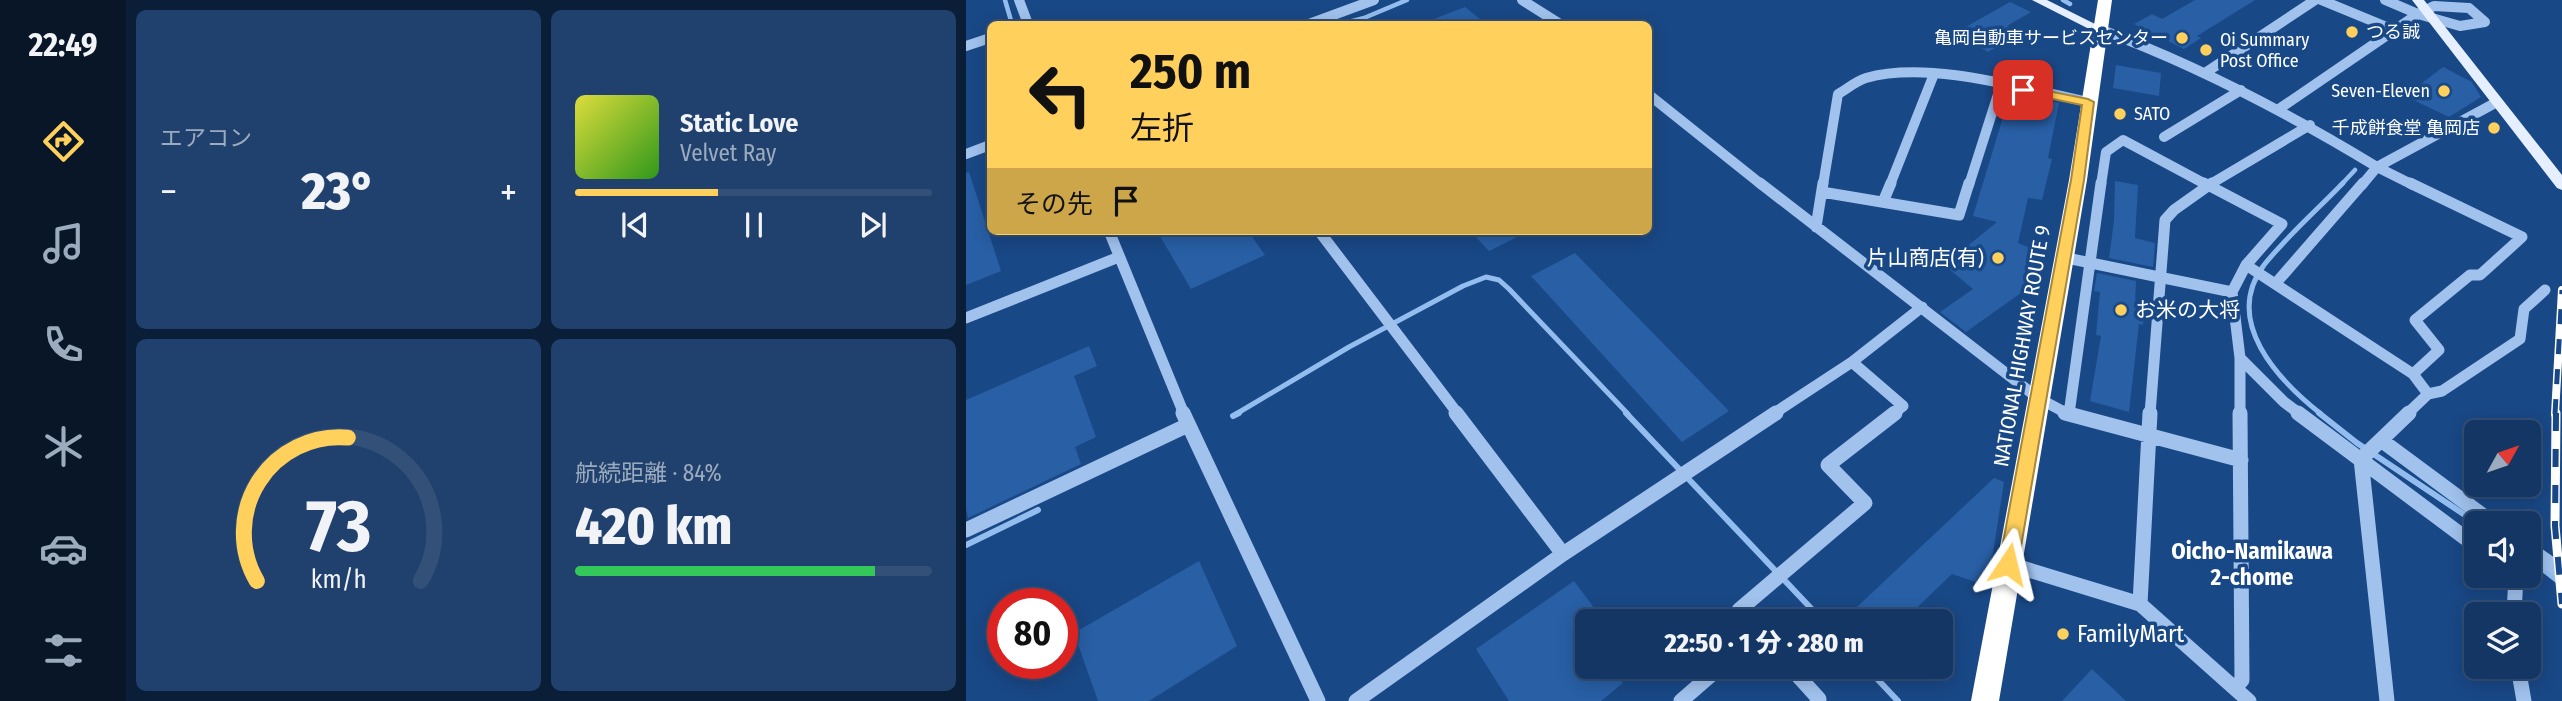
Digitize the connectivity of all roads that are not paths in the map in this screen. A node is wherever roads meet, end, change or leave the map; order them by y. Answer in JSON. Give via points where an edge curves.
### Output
{"nodes":[{"id":1,"x":1019,"y":0,"type":"edge"},
{"id":2,"x":1374,"y":0,"type":"edge"},
{"id":3,"x":1522,"y":0,"type":"edge"},
{"id":4,"x":2038,"y":0,"type":"edge"},
{"id":5,"x":2105,"y":0,"type":"edge"},
{"id":6,"x":2315,"y":0,"type":"edge"},
{"id":7,"x":2321,"y":0,"type":"edge"},
{"id":8,"x":2385,"y":0,"type":"edge"},
{"id":9,"x":2420,"y":7,"type":"edge"},
{"id":10,"x":1027,"y":21,"type":"edge"},
{"id":11,"x":1317,"y":21,"type":"edge"},
{"id":12,"x":1555,"y":21,"type":"edge"},
{"id":13,"x":2435,"y":21,"type":"junction"},
{"id":14,"x":2099,"y":29,"type":"junction"},
{"id":15,"x":2394,"y":30,"type":"junction"},
{"id":16,"x":987,"y":39,"type":"edge"},
{"id":17,"x":966,"y":46,"type":"edge"},
{"id":18,"x":2205,"y":73,"type":"junction"},
{"id":19,"x":1934,"y":75,"type":"junction"},
{"id":20,"x":2001,"y":85,"type":"junction"},
{"id":21,"x":2241,"y":90,"type":"junction"},
{"id":22,"x":1652,"y":97,"type":"edge"},
{"id":23,"x":2088,"y":102,"type":"junction"},
{"id":24,"x":2497,"y":102,"type":"junction"},
{"id":25,"x":2279,"y":109,"type":"junction"},
{"id":26,"x":2310,"y":125,"type":"junction"},
{"id":27,"x":2164,"y":137,"type":"dead end"},
{"id":28,"x":987,"y":146,"type":"edge"},
{"id":29,"x":966,"y":154,"type":"edge"},
{"id":30,"x":2377,"y":167,"type":"junction"},
{"id":31,"x":2562,"y":185,"type":"edge"},
{"id":32,"x":2209,"y":186,"type":"junction"},
{"id":33,"x":1822,"y":191,"type":"junction"},
{"id":34,"x":1883,"y":202,"type":"junction"},
{"id":35,"x":1816,"y":228,"type":"junction"},
{"id":36,"x":1111,"y":235,"type":"edge"},
{"id":37,"x":1322,"y":235,"type":"edge"},
{"id":38,"x":1119,"y":257,"type":"junction"},
{"id":39,"x":2062,"y":257,"type":"junction"},
{"id":40,"x":2088,"y":262,"type":"junction"},
{"id":41,"x":2246,"y":265,"type":"junction"},
{"id":42,"x":2162,"y":278,"type":"junction"},
{"id":43,"x":2276,"y":283,"type":"junction"},
{"id":44,"x":2546,"y":290,"type":"dead end"},
{"id":45,"x":2232,"y":292,"type":"junction"},
{"id":46,"x":1922,"y":307,"type":"junction"},
{"id":47,"x":966,"y":318,"type":"edge"},
{"id":48,"x":2240,"y":358,"type":"junction"},
{"id":49,"x":1852,"y":362,"type":"junction"},
{"id":50,"x":2413,"y":374,"type":"junction"},
{"id":51,"x":2428,"y":394,"type":"junction"},
{"id":52,"x":2038,"y":398,"type":"junction"},
{"id":53,"x":2070,"y":415,"type":"junction"},
{"id":54,"x":1188,"y":425,"type":"junction"},
{"id":55,"x":2148,"y":436,"type":"junction"},
{"id":56,"x":2381,"y":440,"type":"junction"},
{"id":57,"x":2361,"y":459,"type":"junction"},
{"id":58,"x":2241,"y":460,"type":"junction"},
{"id":59,"x":2477,"y":511,"type":"edge"},
{"id":60,"x":966,"y":530,"type":"edge"},
{"id":61,"x":2464,"y":537,"type":"edge"},
{"id":62,"x":1563,"y":554,"type":"junction"},
{"id":63,"x":2541,"y":557,"type":"edge"},
{"id":64,"x":2008,"y":564,"type":"junction"},
{"id":65,"x":2562,"y":572,"type":"edge"},
{"id":66,"x":2140,"y":604,"type":"junction"},
{"id":67,"x":1740,"y":609,"type":"edge"},
{"id":68,"x":1706,"y":679,"type":"edge"},
{"id":69,"x":1801,"y":679,"type":"edge"},
{"id":70,"x":2520,"y":679,"type":"edge"},
{"id":71,"x":2235,"y":688,"type":"junction"},
{"id":72,"x":1318,"y":701,"type":"edge"},
{"id":73,"x":1356,"y":701,"type":"edge"},
{"id":74,"x":1681,"y":701,"type":"edge"},
{"id":75,"x":1817,"y":701,"type":"edge"},
{"id":76,"x":1985,"y":701,"type":"edge"},
{"id":77,"x":2249,"y":701,"type":"edge"},
{"id":78,"x":2387,"y":701,"type":"edge"},
{"id":79,"x":2524,"y":701,"type":"edge"}],
"edges":[{"from":1,"to":10,"type":"street"},
{"from":2,"to":11,"type":"street"},
{"from":3,"to":12,"type":"street"},
{"from":4,"to":14,"type":"main road"},
{"from":5,"to":14,"type":"highway","name":"NATIONAL HIGHWAY ROUTE 9"},
{"from":6,"to":18,"type":"street"},
{"from":7,"to":15,"type":"street"},
{"from":8,"to":9,"type":"street"},
{"from":9,"to":13,"type":"main road"},
{"from":9,"to":13,"type":"street","via":[[2469,8],[2485,22]]},
{"from":9,"to":15,"type":"street"},
{"from":13,"to":24,"type":"main road"},
{"from":14,"to":18,"type":"street"},
{"from":14,"to":23,"type":"highway","name":"NATIONAL HIGHWAY ROUTE 9"},
{"from":15,"to":25,"type":"street"},
{"from":16,"to":17,"type":"street"},
{"from":18,"to":21,"type":"street"},
{"from":19,"to":20,"type":"street"},
{"from":19,"to":33,"type":"street","via":[[1895,72],[1863,79],[1838,94]]},
{"from":19,"to":34,"type":"street"},
{"from":20,"to":23,"type":"street"},
{"from":20,"to":34,"type":"street","via":[[1959,215]]},
{"from":21,"to":25,"type":"street"},
{"from":21,"to":27,"type":"street"},
{"from":22,"to":35,"type":"street"},
{"from":23,"to":39,"type":"highway","name":"NATIONAL HIGHWAY ROUTE 9"},
{"from":24,"to":30,"type":"street"},
{"from":24,"to":31,"type":"main road"},
{"from":25,"to":26,"type":"street"},
{"from":26,"to":30,"type":"street"},
{"from":26,"to":32,"type":"street"},
{"from":28,"to":29,"type":"street"},
{"from":30,"to":43,"type":"street"},
{"from":30,"to":50,"type":"street","via":[[2522,237],[2480,275],[2470,275],[2416,320],[2439,350]]},
{"from":32,"to":40,"type":"street","via":[[2123,140],[2106,152]]},
{"from":32,"to":41,"type":"street","via":[[2282,224]]},
{"from":32,"to":42,"type":"street","via":[[2165,220]]},
{"from":33,"to":34,"type":"street"},
{"from":33,"to":35,"type":"street"},
{"from":35,"to":46,"type":"street"},
{"from":36,"to":38,"type":"street"},
{"from":37,"to":62,"type":"street"},
{"from":38,"to":47,"type":"street"},
{"from":38,"to":54,"type":"street"},
{"from":39,"to":40,"type":"street"},
{"from":39,"to":52,"type":"highway","name":"NATIONAL HIGHWAY ROUTE 9"},
{"from":40,"to":42,"type":"street"},
{"from":40,"to":53,"type":"street"},
{"from":41,"to":43,"type":"street"},
{"from":41,"to":45,"type":"street"},
{"from":42,"to":45,"type":"street"},
{"from":42,"to":55,"type":"street"},
{"from":43,"to":50,"type":"street"},
{"from":44,"to":51,"type":"street","via":[[2524,309],[2520,339],[2442,391]]},
{"from":45,"to":48,"type":"street"},
{"from":46,"to":49,"type":"street"},
{"from":46,"to":52,"type":"street"},
{"from":48,"to":57,"type":"street","via":[[2284,402]]},
{"from":48,"to":58,"type":"street"},
{"from":49,"to":62,"type":"street"},
{"from":49,"to":67,"type":"street","via":[[1903,406],[1828,465],[1865,503]]},
{"from":50,"to":51,"type":"street"},
{"from":51,"to":56,"type":"street"},
{"from":52,"to":53,"type":"street"},
{"from":52,"to":64,"type":"highway","name":"NATIONAL HIGHWAY ROUTE 9"},
{"from":53,"to":55,"type":"street"},
{"from":54,"to":60,"type":"street"},
{"from":54,"to":72,"type":"street"},
{"from":55,"to":58,"type":"street"},
{"from":55,"to":66,"type":"street"},
{"from":56,"to":57,"type":"street"},
{"from":56,"to":59,"type":"street"},
{"from":57,"to":61,"type":"street"},
{"from":57,"to":78,"type":"street"},
{"from":58,"to":71,"type":"street","via":[[2242,680]]},
{"from":62,"to":73,"type":"street"},
{"from":63,"to":65,"type":"street"},
{"from":64,"to":66,"type":"street"},
{"from":64,"to":76,"type":"highway","name":"NATIONAL HIGHWAY ROUTE 9"},
{"from":66,"to":71,"type":"street"},
{"from":68,"to":74,"type":"street"},
{"from":69,"to":75,"type":"street"},
{"from":70,"to":79,"type":"street"},
{"from":71,"to":77,"type":"street"}]}
